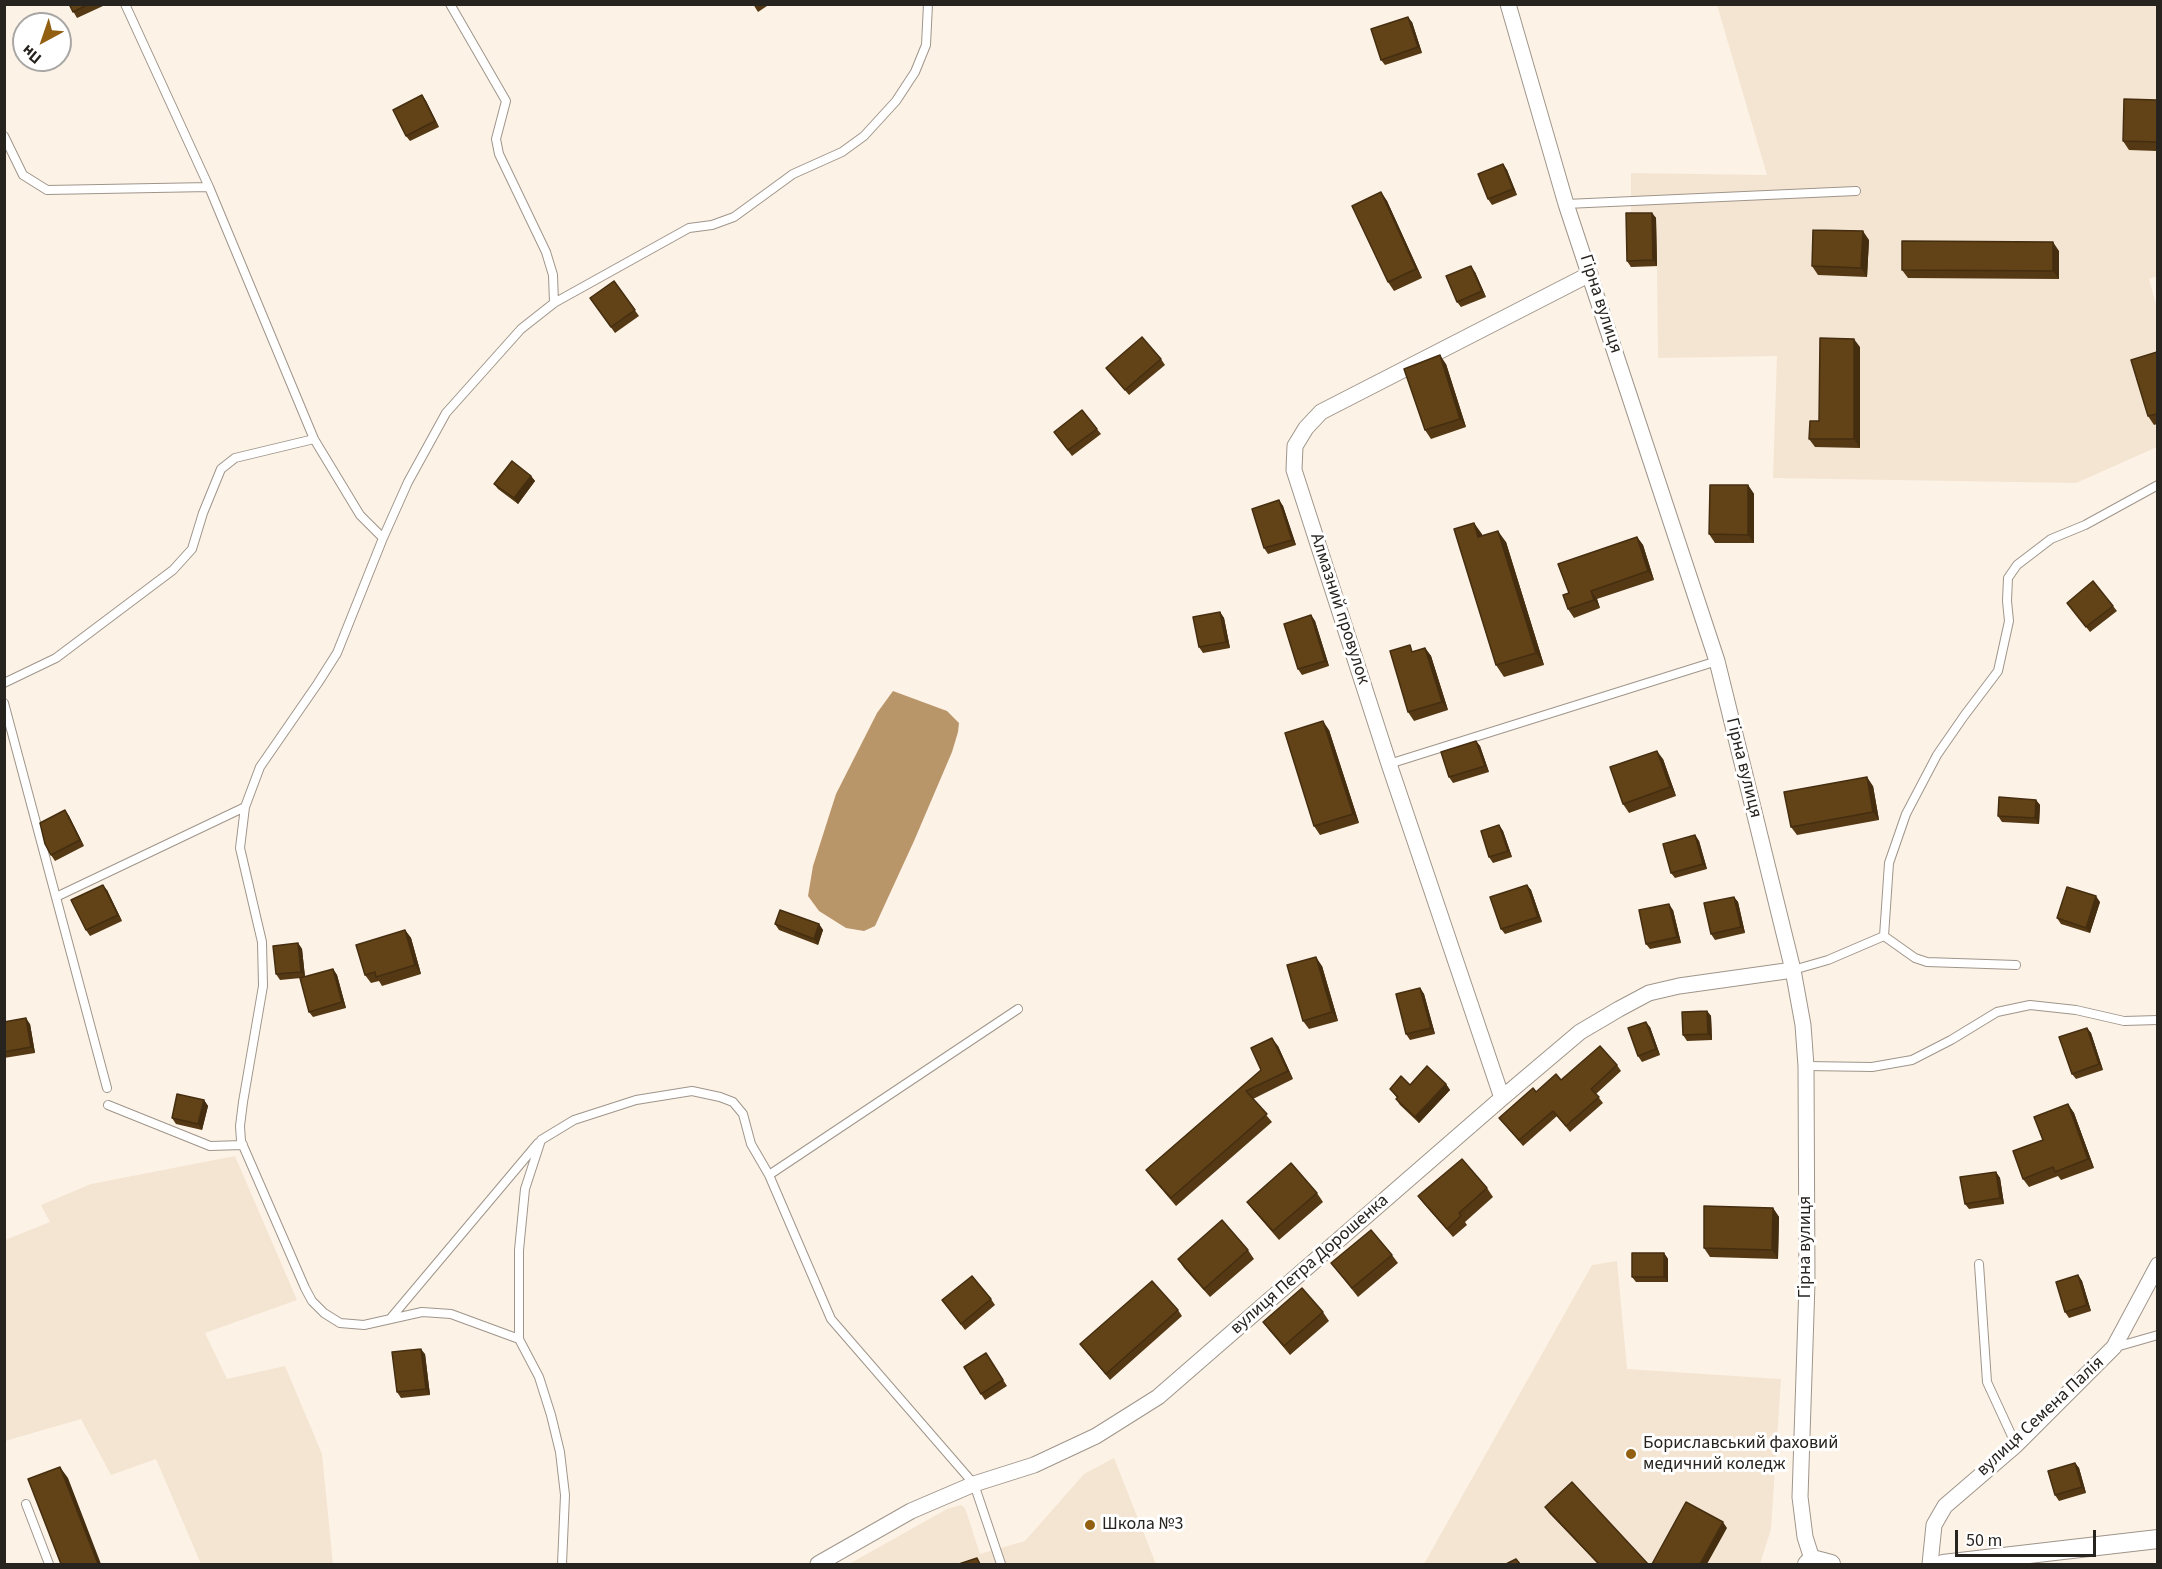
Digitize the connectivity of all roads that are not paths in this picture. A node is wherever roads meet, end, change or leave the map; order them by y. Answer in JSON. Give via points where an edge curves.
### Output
{"nodes":[{"id":1,"x":125,"y":4,"type":"edge"},
{"id":2,"x":450,"y":4,"type":"edge"},
{"id":3,"x":928,"y":4,"type":"edge"},
{"id":4,"x":1508,"y":4,"type":"edge"},
{"id":5,"x":4,"y":136,"type":"edge"},
{"id":6,"x":209,"y":188,"type":"junction"},
{"id":7,"x":1856,"y":191,"type":"dead end"},
{"id":8,"x":1566,"y":204,"type":"junction"},
{"id":9,"x":1590,"y":274,"type":"junction"},
{"id":10,"x":554,"y":303,"type":"junction"},
{"id":11,"x":314,"y":439,"type":"junction"},
{"id":12,"x":2157,"y":485,"type":"edge"},
{"id":13,"x":383,"y":538,"type":"junction"},
{"id":14,"x":1717,"y":661,"type":"junction"},
{"id":15,"x":4,"y":682,"type":"edge"},
{"id":16,"x":4,"y":703,"type":"edge"},
{"id":17,"x":1389,"y":764,"type":"junction"},
{"id":18,"x":245,"y":807,"type":"junction"},
{"id":19,"x":56,"y":897,"type":"junction"},
{"id":20,"x":1884,"y":936,"type":"junction"},
{"id":21,"x":2016,"y":965,"type":"dead end"},
{"id":22,"x":1793,"y":970,"type":"junction"},
{"id":23,"x":1018,"y":1009,"type":"dead end"},
{"id":24,"x":2157,"y":1020,"type":"edge"},
{"id":25,"x":1806,"y":1066,"type":"junction"},
{"id":26,"x":106,"y":1088,"type":"dead end"},
{"id":27,"x":1502,"y":1098,"type":"junction"},
{"id":28,"x":108,"y":1105,"type":"dead end"},
{"id":29,"x":541,"y":1140,"type":"junction"},
{"id":30,"x":243,"y":1145,"type":"junction"},
{"id":31,"x":769,"y":1175,"type":"junction"},
{"id":32,"x":1979,"y":1264,"type":"dead end"},
{"id":33,"x":2157,"y":1266,"type":"edge"},
{"id":34,"x":390,"y":1319,"type":"junction"},
{"id":35,"x":2157,"y":1335,"type":"edge"},
{"id":36,"x":519,"y":1339,"type":"junction"},
{"id":37,"x":2114,"y":1347,"type":"junction"},
{"id":38,"x":2016,"y":1445,"type":"junction"},
{"id":39,"x":974,"y":1484,"type":"junction"},
{"id":40,"x":26,"y":1504,"type":"dead end"},
{"id":41,"x":2157,"y":1539,"type":"edge"},
{"id":42,"x":1810,"y":1562,"type":"edge"},
{"id":43,"x":49,"y":1564,"type":"edge"},
{"id":44,"x":562,"y":1564,"type":"edge"},
{"id":45,"x":818,"y":1564,"type":"edge"},
{"id":46,"x":1001,"y":1564,"type":"edge"},
{"id":47,"x":1832,"y":1564,"type":"edge"},
{"id":48,"x":1930,"y":1564,"type":"edge"},
{"id":49,"x":1943,"y":1564,"type":"edge"}],
"edges":[{"from":1,"to":6,"type":"lane"},
{"from":2,"to":10,"type":"lane","via":[[506,101],[496,139],[499,154],[546,252],[553,276]]},
{"from":3,"to":10,"type":"lane","via":[[926,45],[915,72],[896,101],[864,136],[842,153],[793,174],[734,217],[689,228]]},
{"from":4,"to":8,"type":"street","name":"Гірна вулиця"},
{"from":5,"to":6,"type":"lane","via":[[23,175],[47,190]]},
{"from":6,"to":11,"type":"lane"},
{"from":7,"to":8,"type":"lane"},
{"from":8,"to":9,"type":"street","name":"Гірна вулиця"},
{"from":9,"to":14,"type":"street","name":"Гірна вулиця"},
{"from":9,"to":17,"type":"street","name":"Алмазний провулок","via":[[1321,412],[1295,446],[1294,470]]},
{"from":10,"to":13,"type":"lane","via":[[521,329],[446,413]]},
{"from":11,"to":13,"type":"lane","via":[[360,515]]},
{"from":11,"to":15,"type":"lane","via":[[235,458],[221,469],[192,549],[173,570],[56,658]]},
{"from":12,"to":20,"type":"lane","via":[[2051,539],[2017,565],[2008,578],[2008,627],[1998,671],[1937,755],[1906,814],[1889,863]]},
{"from":13,"to":18,"type":"lane","via":[[337,653],[260,767]]},
{"from":14,"to":17,"type":"lane"},
{"from":14,"to":22,"type":"street","name":"Гірна вулиця"},
{"from":16,"to":19,"type":"lane"},
{"from":17,"to":27,"type":"street","name":"Алмазний провулок"},
{"from":18,"to":19,"type":"lane"},
{"from":18,"to":30,"type":"lane","via":[[240,848],[262,942],[263,986],[240,1126]]},
{"from":19,"to":26,"type":"lane"},
{"from":20,"to":21,"type":"lane","via":[[1927,962]]},
{"from":20,"to":22,"type":"lane"},
{"from":22,"to":25,"type":"street","name":"Гірна вулиця"},
{"from":22,"to":27,"type":"street","name":"вулиця Петра Дорошенка","via":[[1649,993],[1580,1032]]},
{"from":23,"to":31,"type":"lane"},
{"from":24,"to":25,"type":"lane","via":[[2124,1021],[2030,1005],[1997,1012],[1912,1060],[1872,1067]]},
{"from":25,"to":42,"type":"street","name":"Гірна вулиця","via":[[1807,1283],[1800,1497]]},
{"from":27,"to":39,"type":"street","name":"вулиця Петра Дорошенка","via":[[1158,1397],[1096,1436],[1034,1465]]},
{"from":28,"to":30,"type":"lane","via":[[210,1146]]},
{"from":29,"to":31,"type":"lane","via":[[574,1120],[636,1100],[692,1091],[733,1102],[743,1114],[751,1144]]},
{"from":29,"to":34,"type":"lane"},
{"from":29,"to":36,"type":"lane","via":[[525,1189],[519,1250]]},
{"from":30,"to":34,"type":"lane","via":[[312,1301],[340,1323],[364,1325]]},
{"from":31,"to":39,"type":"lane","via":[[831,1319]]},
{"from":32,"to":38,"type":"lane","via":[[1988,1382]]},
{"from":33,"to":37,"type":"street","name":"вулиця Семена Палія"},
{"from":34,"to":36,"type":"lane","via":[[422,1312],[451,1314]]},
{"from":35,"to":37,"type":"lane"},
{"from":36,"to":44,"type":"lane","via":[[539,1377],[560,1452],[565,1495]]},
{"from":37,"to":38,"type":"street","name":"вулиця Семена Палія"},
{"from":38,"to":48,"type":"street","name":"вулиця Семена Палія","via":[[1945,1506],[1934,1525]]},
{"from":39,"to":45,"type":"street","name":"вулиця Петра Дорошенка","via":[[911,1511]]},
{"from":39,"to":46,"type":"lane"},
{"from":40,"to":43,"type":"lane"},
{"from":41,"to":49,"type":"street"},
{"from":42,"to":47,"type":"street"}]}
